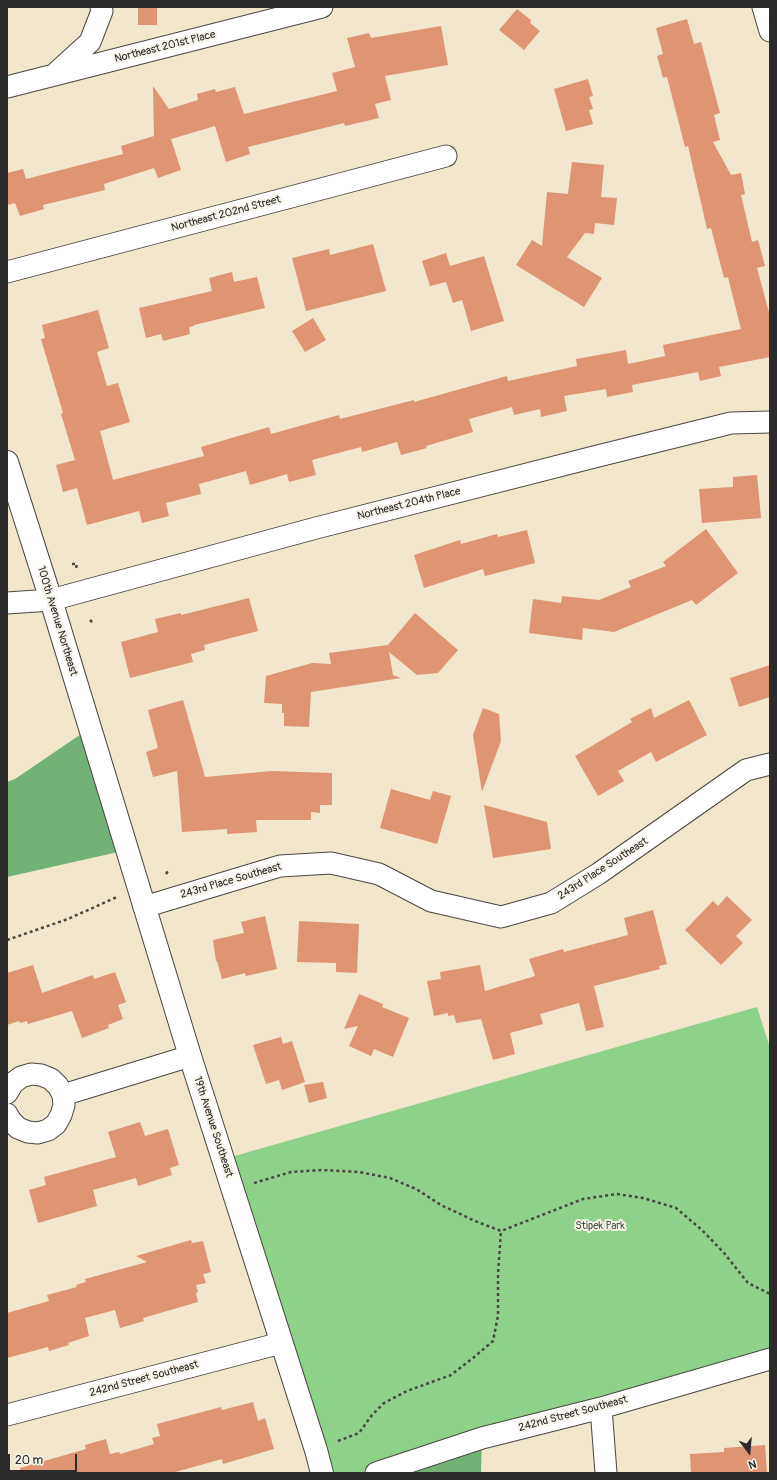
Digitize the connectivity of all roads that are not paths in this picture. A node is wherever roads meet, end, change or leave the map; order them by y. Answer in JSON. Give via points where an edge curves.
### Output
{"nodes":[{"id":1,"x":101,"y":7,"type":"edge"},
{"id":2,"x":322,"y":7,"type":"edge"},
{"id":3,"x":56,"y":74,"type":"junction"},
{"id":4,"x":7,"y":86,"type":"edge"},
{"id":5,"x":446,"y":156,"type":"dead end"},
{"id":6,"x":7,"y":272,"type":"edge"},
{"id":7,"x":770,"y":422,"type":"edge"},
{"id":8,"x":7,"y":462,"type":"edge"},
{"id":9,"x":51,"y":600,"type":"junction"},
{"id":10,"x":7,"y":603,"type":"edge"},
{"id":11,"x":770,"y":764,"type":"edge"},
{"id":12,"x":106,"y":780,"type":"joint"},
{"id":13,"x":141,"y":897,"type":"junction"},
{"id":14,"x":190,"y":1056,"type":"junction"},
{"id":15,"x":7,"y":1093,"type":"edge"},
{"id":16,"x":63,"y":1095,"type":"junction"},
{"id":17,"x":7,"y":1114,"type":"edge"},
{"id":18,"x":281,"y":1343,"type":"junction"},
{"id":19,"x":770,"y":1359,"type":"edge"},
{"id":20,"x":601,"y":1408,"type":"junction"},
{"id":21,"x":7,"y":1415,"type":"edge"},
{"id":22,"x":322,"y":1473,"type":"edge"},
{"id":23,"x":376,"y":1473,"type":"edge"},
{"id":24,"x":606,"y":1473,"type":"edge"}],
"edges":[{"from":1,"to":3,"type":"street","via":[[102,11],[90,42]]},
{"from":2,"to":3,"type":"street","name":"Northeast 201st Place"},
{"from":3,"to":4,"type":"street","name":"Northeast 201st Place"},
{"from":5,"to":6,"type":"street","name":"Northeast 202nd Street"},
{"from":7,"to":9,"type":"street","name":"Northeast 204th Place","via":[[731,423],[609,453],[316,528]]},
{"from":8,"to":9,"type":"street","name":"100th Avenue Northeast"},
{"from":9,"to":10,"type":"street","name":"Northeast 204th Place"},
{"from":9,"to":12,"type":"street","name":"100th Avenue Northeast"},
{"from":11,"to":13,"type":"street","name":"243rd Place Southeast","via":[[746,770],[598,874],[551,902],[501,917],[431,901],[379,874],[331,863],[280,866]]},
{"from":12,"to":13,"type":"street","name":"19th Avenue Southeast"},
{"from":13,"to":14,"type":"street","name":"19th Avenue Southeast"},
{"from":14,"to":16,"type":"street"},
{"from":14,"to":18,"type":"street","name":"19th Avenue Southeast"},
{"from":15,"to":16,"type":"street","via":[[13,1083],[31,1074],[50,1079]]},
{"from":16,"to":17,"type":"street","via":[[61,1115],[56,1124],[48,1130],[28,1132],[18,1128]]},
{"from":18,"to":21,"type":"street","name":"242nd Street Southeast"},
{"from":18,"to":22,"type":"street","name":"19th Avenue Southeast"},
{"from":19,"to":20,"type":"street","name":"242nd Street Southeast"},
{"from":20,"to":23,"type":"street","name":"242nd Street Southeast","via":[[482,1438]]},
{"from":20,"to":24,"type":"street"}]}
